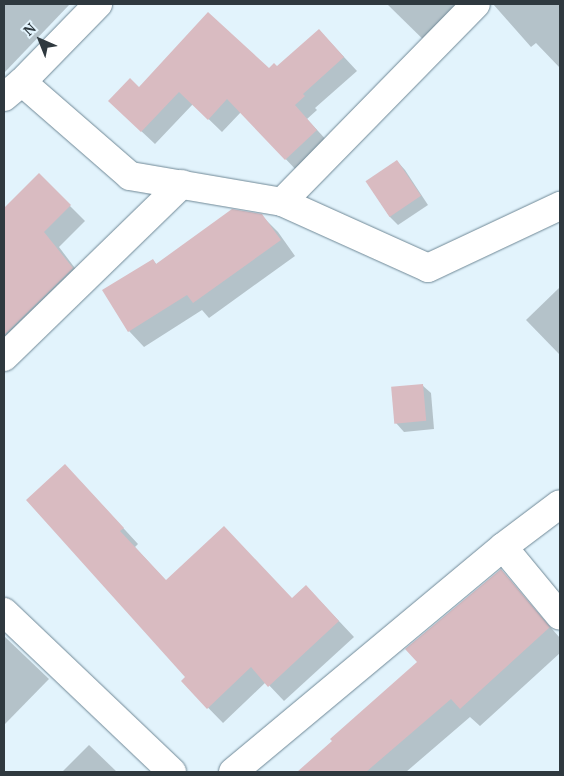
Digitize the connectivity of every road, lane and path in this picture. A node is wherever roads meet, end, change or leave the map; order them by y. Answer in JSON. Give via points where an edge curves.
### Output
{"nodes":[{"id":1,"x":98,"y":4,"type":"edge"},
{"id":2,"x":476,"y":4,"type":"edge"},
{"id":3,"x":13,"y":90,"type":"edge"},
{"id":4,"x":182,"y":184,"type":"junction"},
{"id":5,"x":282,"y":202,"type":"junction"},
{"id":6,"x":560,"y":206,"type":"edge"},
{"id":7,"x":4,"y":357,"type":"edge"},
{"id":8,"x":560,"y":504,"type":"edge"},
{"id":9,"x":503,"y":547,"type":"junction"},
{"id":10,"x":4,"y":612,"type":"edge"},
{"id":11,"x":560,"y":616,"type":"edge"},
{"id":12,"x":172,"y":772,"type":"edge"},
{"id":13,"x":233,"y":772,"type":"edge"}],
"edges":[{"from":1,"to":3,"type":"street"},
{"from":2,"to":5,"type":"street"},
{"from":3,"to":4,"type":"street","via":[[130,176]]},
{"from":4,"to":5,"type":"street"},
{"from":4,"to":7,"type":"street"},
{"from":5,"to":6,"type":"street","via":[[428,268]]},
{"from":8,"to":9,"type":"street"},
{"from":9,"to":11,"type":"street"},
{"from":9,"to":13,"type":"street"},
{"from":10,"to":12,"type":"street"}]}
